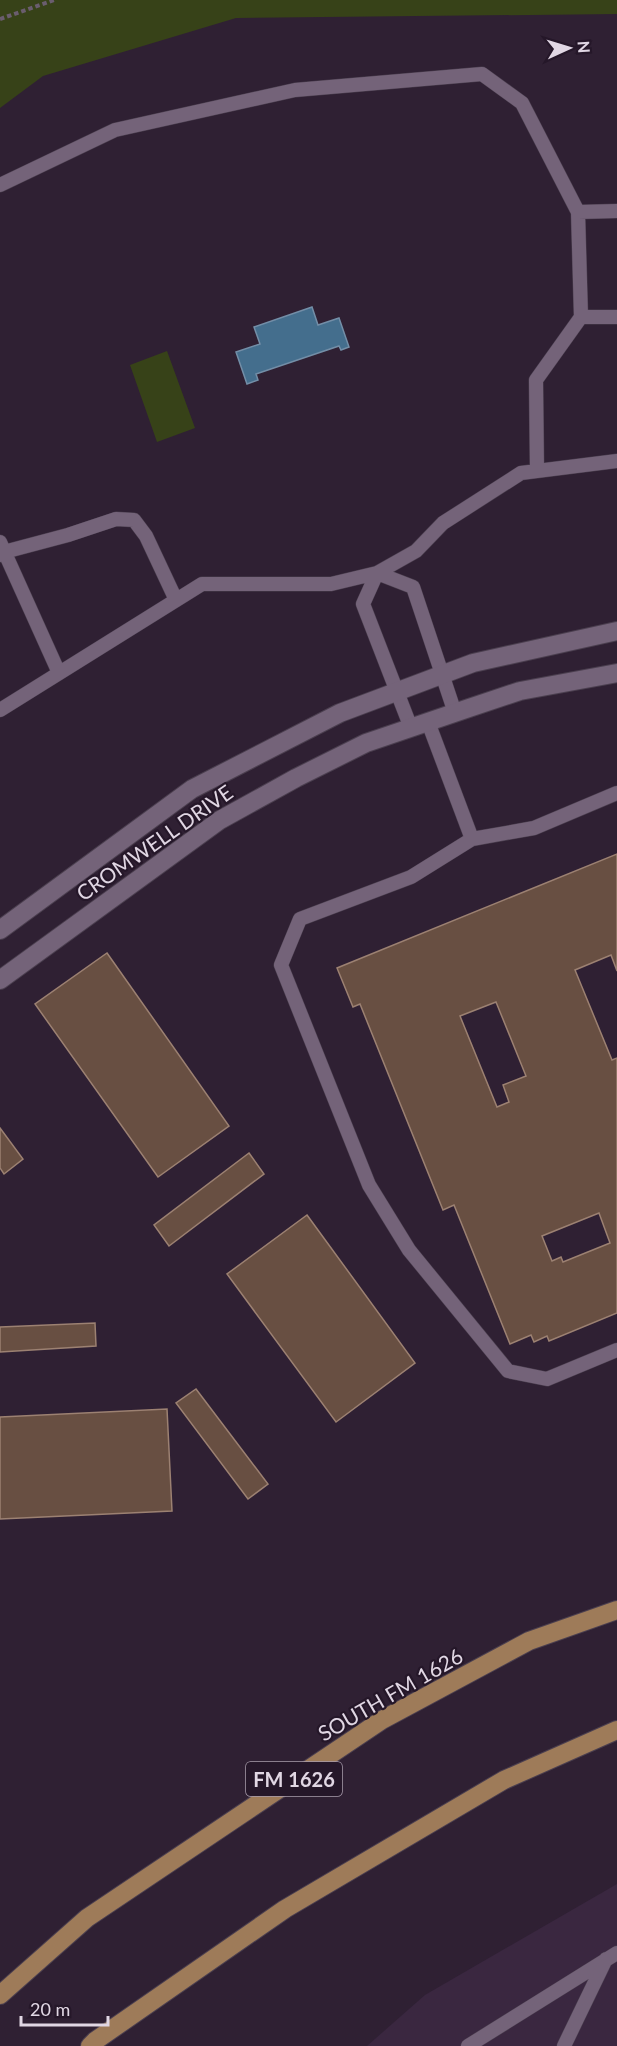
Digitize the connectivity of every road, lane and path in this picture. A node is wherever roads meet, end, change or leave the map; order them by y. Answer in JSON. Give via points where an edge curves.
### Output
{"nodes":[{"id":1,"x":54,"y":0,"type":"edge"},
{"id":2,"x":0,"y":19,"type":"edge"},
{"id":3,"x":0,"y":185,"type":"edge"},
{"id":4,"x":617,"y":211,"type":"edge"},
{"id":5,"x":578,"y":212,"type":"junction"},
{"id":6,"x":617,"y":316,"type":"edge"},
{"id":7,"x":581,"y":317,"type":"junction"},
{"id":8,"x":617,"y":461,"type":"edge"},
{"id":9,"x":537,"y":471,"type":"junction"},
{"id":10,"x":1,"y":549,"type":"edge"},
{"id":11,"x":377,"y":573,"type":"junction"},
{"id":12,"x":176,"y":600,"type":"junction"},
{"id":13,"x":617,"y":631,"type":"edge"},
{"id":14,"x":59,"y":673,"type":"junction"},
{"id":15,"x":617,"y":673,"type":"edge"},
{"id":16,"x":444,"y":675,"type":"junction"},
{"id":17,"x":397,"y":692,"type":"junction"},
{"id":18,"x":0,"y":710,"type":"edge"},
{"id":19,"x":455,"y":713,"type":"junction"},
{"id":20,"x":419,"y":725,"type":"junction"},
{"id":21,"x":617,"y":793,"type":"edge"},
{"id":22,"x":472,"y":839,"type":"junction"},
{"id":23,"x":0,"y":930,"type":"edge"},
{"id":24,"x":0,"y":980,"type":"edge"},
{"id":25,"x":617,"y":1350,"type":"edge"},
{"id":26,"x":617,"y":1610,"type":"edge"},
{"id":27,"x":617,"y":1730,"type":"edge"},
{"id":28,"x":611,"y":1956,"type":"edge"},
{"id":29,"x":0,"y":1995,"type":"edge"},
{"id":30,"x":90,"y":2046,"type":"edge"},
{"id":31,"x":468,"y":2046,"type":"edge"},
{"id":32,"x":564,"y":2046,"type":"edge"}],
"edges":[{"from":1,"to":2,"type":"path"},
{"from":3,"to":5,"type":"lane","via":[[115,130],[295,90],[482,74],[522,103]]},
{"from":4,"to":5,"type":"lane"},
{"from":5,"to":7,"type":"lane"},
{"from":6,"to":7,"type":"lane"},
{"from":7,"to":9,"type":"lane","via":[[536,380]]},
{"from":8,"to":9,"type":"lane"},
{"from":9,"to":11,"type":"lane","via":[[511,479],[443,523],[416,551]]},
{"from":10,"to":12,"type":"lane","via":[[68,535],[116,519],[134,520],[146,536]]},
{"from":10,"to":14,"type":"lane"},
{"from":11,"to":12,"type":"lane","via":[[331,584],[202,584]]},
{"from":11,"to":16,"type":"lane","via":[[413,587]]},
{"from":11,"to":17,"type":"lane","via":[[363,604]]},
{"from":12,"to":14,"type":"lane"},
{"from":13,"to":16,"type":"street","name":"CROMWELL DRIVE","via":[[473,663]]},
{"from":14,"to":18,"type":"lane"},
{"from":15,"to":19,"type":"street","name":"CROMWELL DRIVE","via":[[520,691]]},
{"from":16,"to":17,"type":"street","name":"CROMWELL DRIVE"},
{"from":16,"to":19,"type":"lane"},
{"from":17,"to":20,"type":"lane"},
{"from":17,"to":23,"type":"street","name":"CROMWELL DRIVE","via":[[340,713],[192,789]]},
{"from":19,"to":20,"type":"street","name":"CROMWELL DRIVE"},
{"from":20,"to":22,"type":"lane"},
{"from":20,"to":24,"type":"street","name":"CROMWELL DRIVE","via":[[366,743],[220,820]]},
{"from":21,"to":22,"type":"lane","via":[[534,828]]},
{"from":22,"to":25,"type":"lane","via":[[411,877],[300,919],[281,965],[369,1185],[409,1250],[508,1371],[547,1379]]},
{"from":26,"to":29,"type":"main road","name":"SOUTH FM 1626","number":"FM 1626","via":[[529,1641],[382,1720],[87,1918]]},
{"from":27,"to":30,"type":"main road","via":[[504,1780],[295,1903]]},
{"from":28,"to":31,"type":"lane"},
{"from":28,"to":32,"type":"lane"}]}
